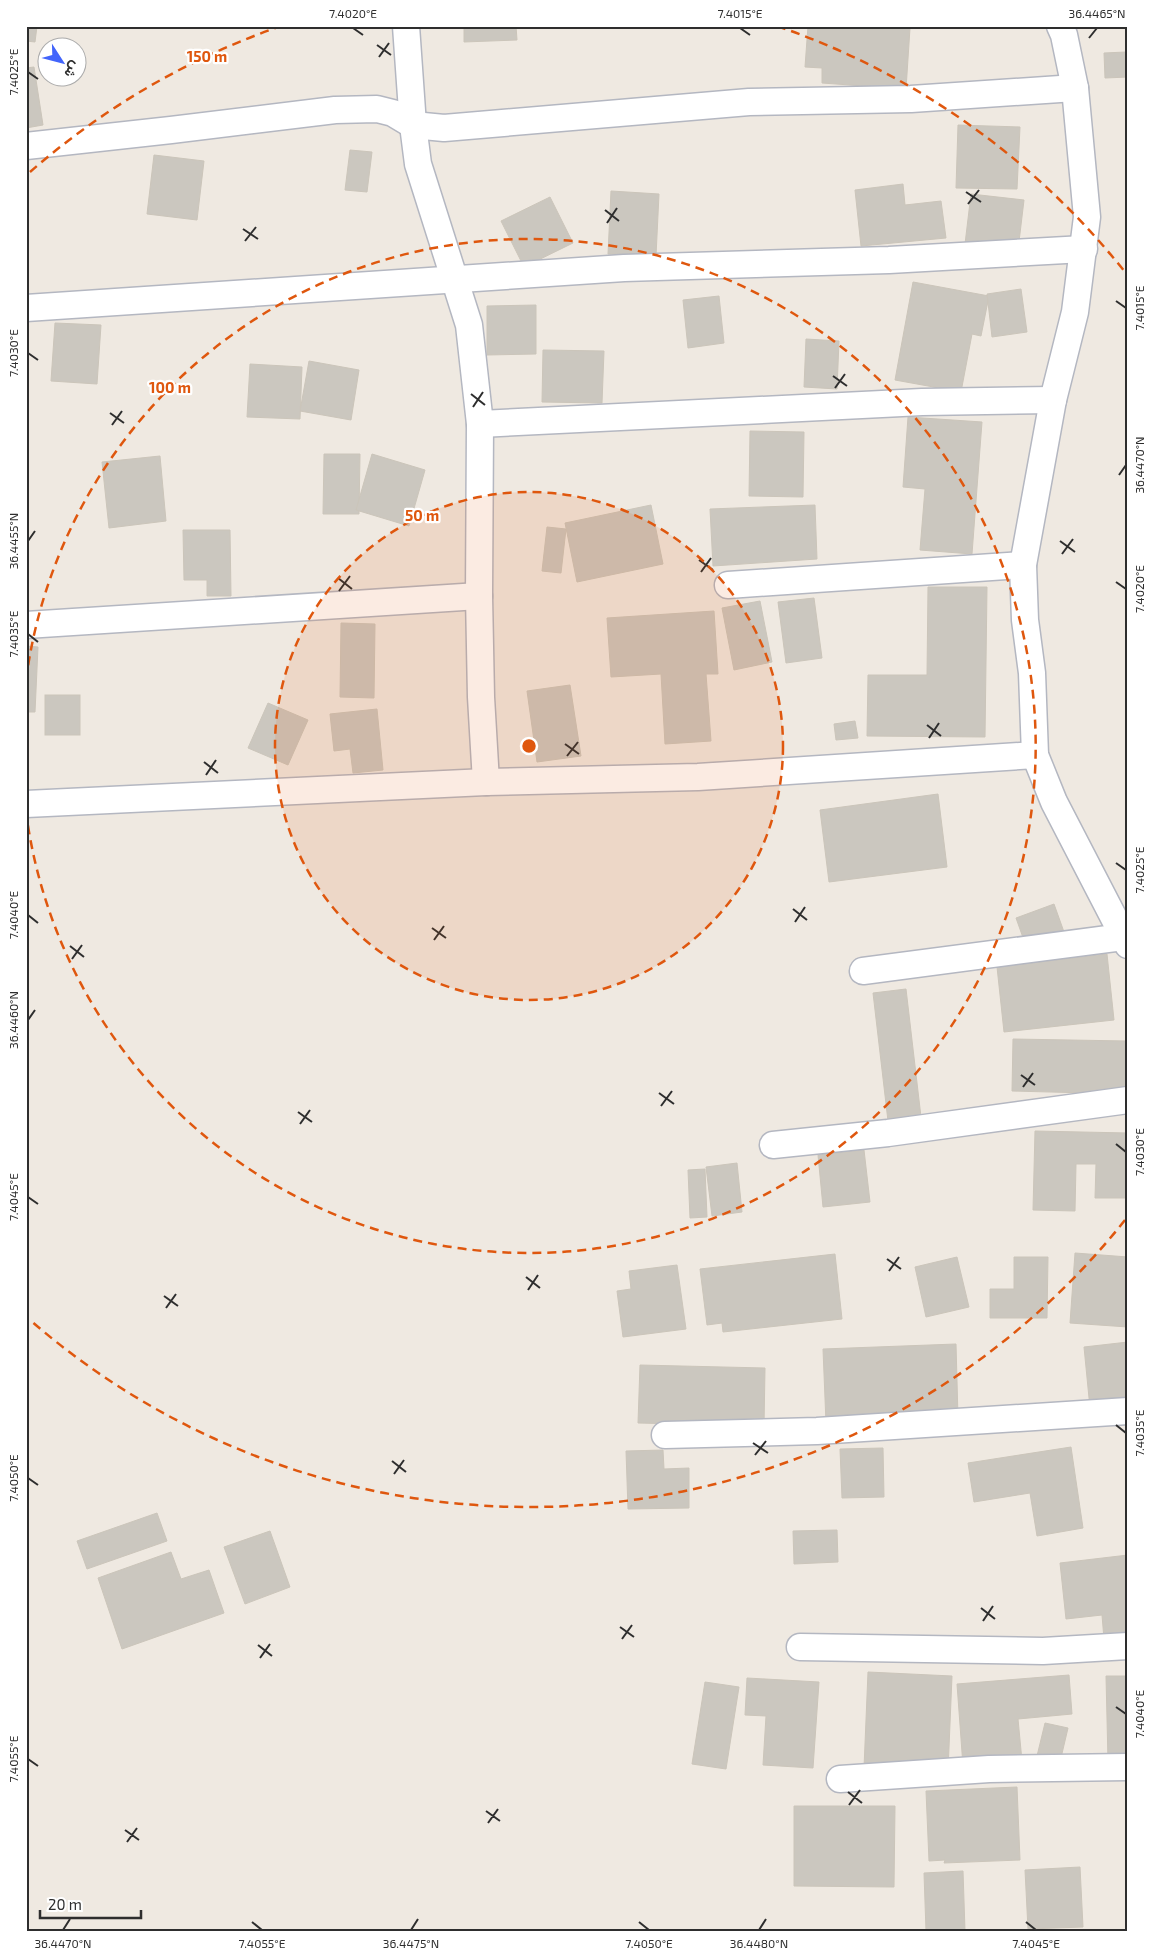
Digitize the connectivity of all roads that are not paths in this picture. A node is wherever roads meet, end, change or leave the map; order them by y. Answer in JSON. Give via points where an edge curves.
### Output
{"nodes":[{"id":1,"x":406,"y":26,"type":"edge"},
{"id":2,"x":1060,"y":26,"type":"edge"},
{"id":3,"x":1075,"y":88,"type":"junction"},
{"id":4,"x":413,"y":125,"type":"junction"},
{"id":5,"x":26,"y":146,"type":"edge"},
{"id":6,"x":1084,"y":249,"type":"junction"},
{"id":7,"x":456,"y":278,"type":"junction"},
{"id":8,"x":26,"y":308,"type":"edge"},
{"id":9,"x":1054,"y":400,"type":"junction"},
{"id":10,"x":480,"y":424,"type":"junction"},
{"id":11,"x":1024,"y":565,"type":"junction"},
{"id":12,"x":728,"y":585,"type":"dead end"},
{"id":13,"x":479,"y":596,"type":"junction"},
{"id":14,"x":26,"y":625,"type":"edge"},
{"id":15,"x":1035,"y":755,"type":"junction"},
{"id":16,"x":486,"y":782,"type":"junction"},
{"id":17,"x":26,"y":804,"type":"edge"},
{"id":18,"x":1125,"y":941,"type":"edge"},
{"id":19,"x":863,"y":971,"type":"dead end"},
{"id":20,"x":1128,"y":1100,"type":"edge"},
{"id":21,"x":774,"y":1145,"type":"dead end"},
{"id":22,"x":1128,"y":1411,"type":"edge"},
{"id":23,"x":665,"y":1435,"type":"dead end"},
{"id":24,"x":1128,"y":1646,"type":"edge"},
{"id":25,"x":800,"y":1647,"type":"dead end"},
{"id":26,"x":1128,"y":1767,"type":"edge"},
{"id":27,"x":840,"y":1779,"type":"dead end"}],
"edges":[{"from":1,"to":4,"type":"street"},
{"from":2,"to":3,"type":"street"},
{"from":3,"to":4,"type":"street","via":[[911,99],[749,102],[444,128]]},
{"from":3,"to":6,"type":"street","via":[[1087,217]]},
{"from":4,"to":5,"type":"street","via":[[394,113],[377,109],[335,110]]},
{"from":4,"to":7,"type":"street","via":[[418,164]]},
{"from":6,"to":7,"type":"street"},
{"from":6,"to":9,"type":"street","via":[[1075,312]]},
{"from":7,"to":8,"type":"street"},
{"from":7,"to":10,"type":"street","via":[[469,325]]},
{"from":9,"to":10,"type":"street","via":[[922,402]]},
{"from":9,"to":11,"type":"street"},
{"from":10,"to":13,"type":"street"},
{"from":11,"to":12,"type":"street"},
{"from":11,"to":15,"type":"street"},
{"from":13,"to":14,"type":"street"},
{"from":13,"to":16,"type":"street"},
{"from":15,"to":16,"type":"street","via":[[698,777]]},
{"from":15,"to":18,"type":"street","via":[[1054,802]]},
{"from":16,"to":17,"type":"street"},
{"from":18,"to":19,"type":"street"},
{"from":20,"to":21,"type":"street"},
{"from":22,"to":23,"type":"street","via":[[817,1431]]},
{"from":24,"to":25,"type":"street","via":[[1043,1652]]},
{"from":26,"to":27,"type":"street","via":[[989,1769]]}]}
